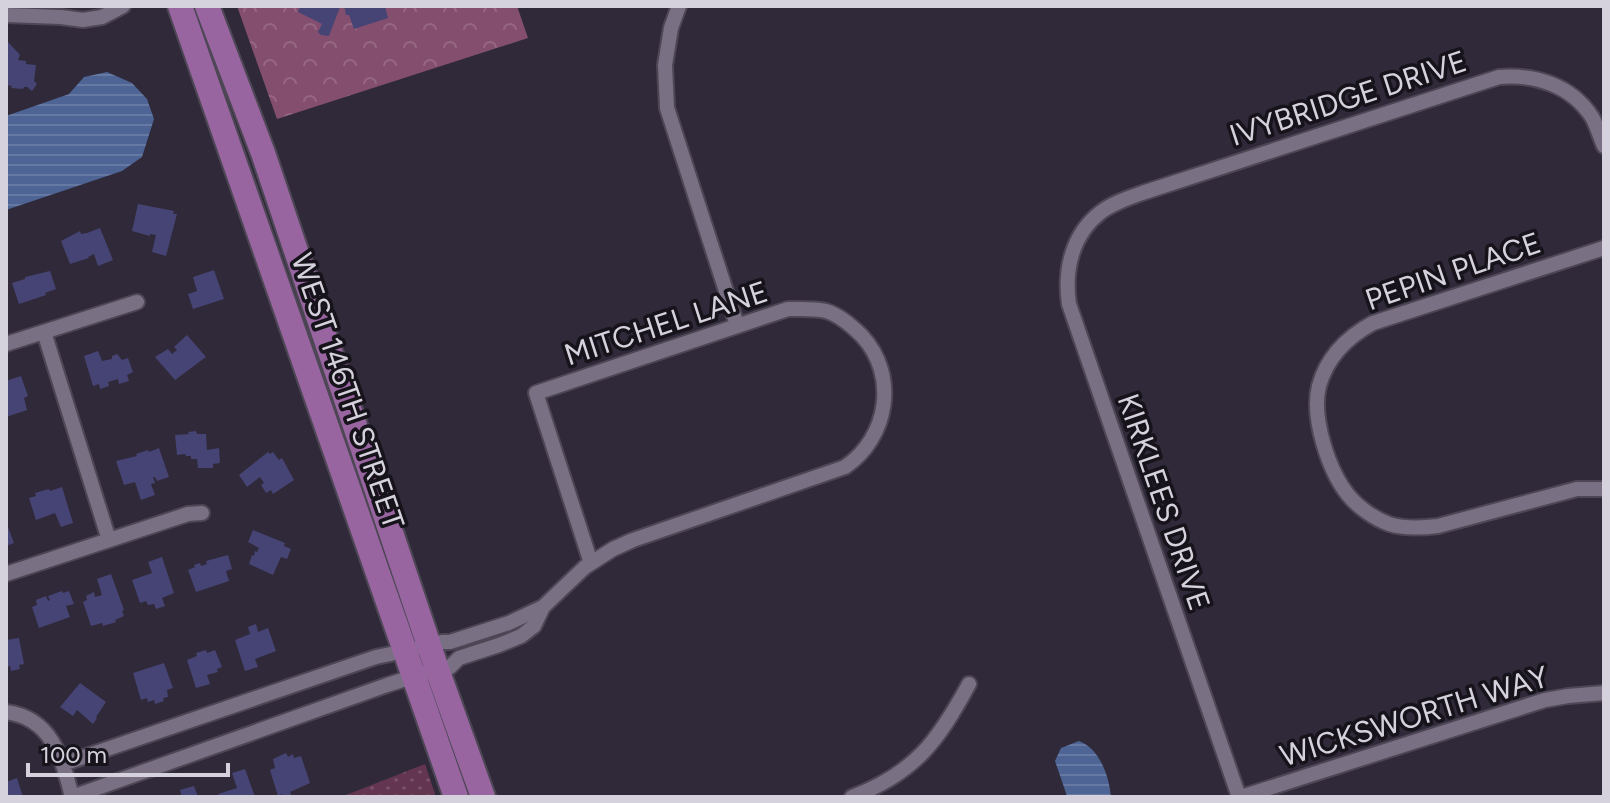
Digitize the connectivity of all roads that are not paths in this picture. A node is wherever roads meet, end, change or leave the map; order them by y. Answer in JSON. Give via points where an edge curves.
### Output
{"nodes":[{"id":1,"x":123,"y":6,"type":"edge"},
{"id":2,"x":180,"y":6,"type":"edge"},
{"id":3,"x":207,"y":6,"type":"edge"},
{"id":4,"x":679,"y":6,"type":"edge"},
{"id":5,"x":28,"y":11,"type":"edge"},
{"id":6,"x":6,"y":15,"type":"edge"},
{"id":7,"x":1604,"y":146,"type":"edge"},
{"id":8,"x":1089,"y":224,"type":"joint"},
{"id":9,"x":1604,"y":248,"type":"edge"},
{"id":10,"x":137,"y":302,"type":"dead end"},
{"id":11,"x":737,"y":325,"type":"junction"},
{"id":12,"x":44,"y":332,"type":"junction"},
{"id":13,"x":6,"y":344,"type":"edge"},
{"id":14,"x":1604,"y":489,"type":"edge"},
{"id":15,"x":202,"y":513,"type":"dead end"},
{"id":16,"x":109,"y":540,"type":"junction"},
{"id":17,"x":591,"y":563,"type":"junction"},
{"id":18,"x":6,"y":574,"type":"edge"},
{"id":19,"x":543,"y":607,"type":"junction"},
{"id":20,"x":424,"y":656,"type":"junction"},
{"id":21,"x":413,"y":677,"type":"junction"},
{"id":22,"x":969,"y":684,"type":"dead end"},
{"id":23,"x":1604,"y":693,"type":"edge"},
{"id":24,"x":6,"y":712,"type":"edge"},
{"id":25,"x":63,"y":764,"type":"junction"},
{"id":26,"x":891,"y":789,"type":"edge"},
{"id":27,"x":72,"y":797,"type":"edge"},
{"id":28,"x":456,"y":797,"type":"edge"},
{"id":29,"x":483,"y":797,"type":"edge"},
{"id":30,"x":852,"y":797,"type":"edge"},
{"id":31,"x":1240,"y":797,"type":"edge"}],
"edges":[{"from":1,"to":5,"type":"street","via":[[83,20]]},
{"from":2,"to":20,"type":"main road","name":"WEST 146TH STREET"},
{"from":3,"to":20,"type":"main road","name":"WEST 146TH STREET","via":[[263,153]]},
{"from":4,"to":11,"type":"street","via":[[666,55],[667,108]]},
{"from":5,"to":6,"type":"street"},
{"from":7,"to":8,"type":"street","name":"IVYBRIDGE DRIVE","via":[[1593,119],[1571,94],[1535,78],[1499,77],[1142,193],[1105,209]]},
{"from":8,"to":31,"type":"street","name":"KIRKLEES DRIVE","via":[[1068,266],[1069,304]]},
{"from":9,"to":14,"type":"street","name":"PEPIN PLACE","via":[[1373,323],[1334,354],[1319,385],[1317,411],[1340,482],[1358,505],[1384,522],[1438,526],[1577,489]]},
{"from":10,"to":12,"type":"street"},
{"from":11,"to":17,"type":"street","name":"MITCHEL LANE","via":[[536,393]]},
{"from":11,"to":17,"type":"street","name":"MITCHEL LANE","via":[[788,309],[825,311],[855,328],[882,369],[885,385],[878,426],[863,452],[845,467],[652,532]]},
{"from":12,"to":13,"type":"street"},
{"from":12,"to":16,"type":"street"},
{"from":15,"to":16,"type":"street"},
{"from":16,"to":18,"type":"street"},
{"from":17,"to":19,"type":"street"},
{"from":19,"to":20,"type":"street","via":[[442,642]]},
{"from":19,"to":20,"type":"street","via":[[534,626],[521,636],[459,658],[450,667]]},
{"from":20,"to":21,"type":"main road","name":"WEST 146TH STREET"},
{"from":20,"to":25,"type":"street","via":[[376,657]]},
{"from":20,"to":29,"type":"main road","name":"WEST 146TH STREET"},
{"from":21,"to":27,"type":"street"},
{"from":21,"to":28,"type":"main road","name":"WEST 146TH STREET"},
{"from":22,"to":26,"type":"street","via":[[938,737]]},
{"from":23,"to":31,"type":"street","name":"WICKSWORTH WAY","via":[[1545,700]]},
{"from":24,"to":25,"type":"street","via":[[44,729]]},
{"from":25,"to":27,"type":"street"},
{"from":26,"to":30,"type":"street"}]}
